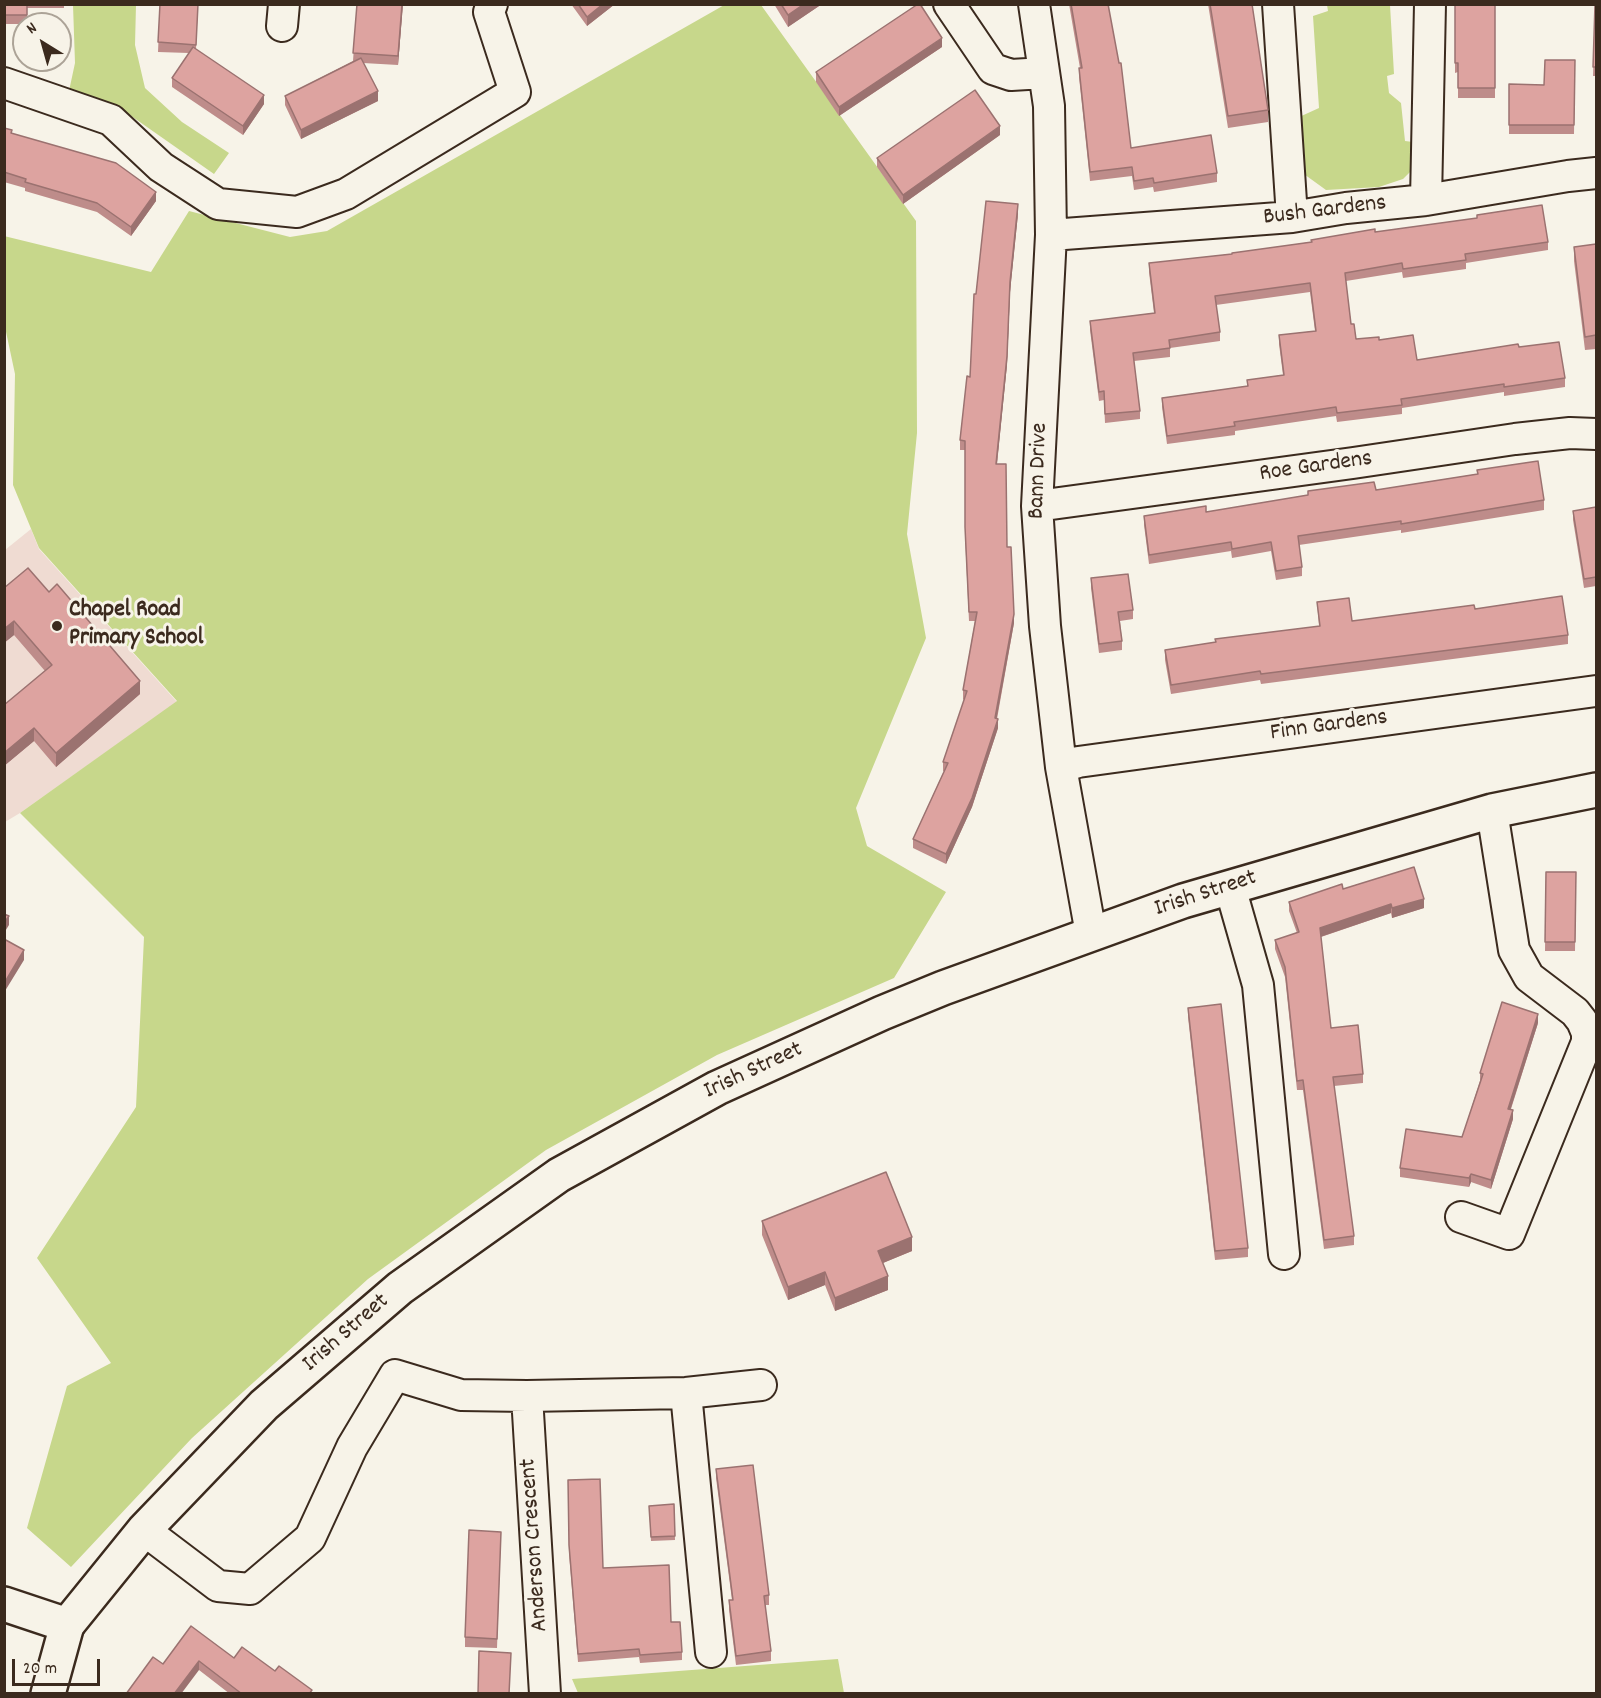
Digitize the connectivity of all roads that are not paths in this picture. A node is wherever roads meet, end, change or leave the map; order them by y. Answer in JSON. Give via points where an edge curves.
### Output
{"nodes":[{"id":1,"x":492,"y":4,"type":"edge"},
{"id":2,"x":949,"y":4,"type":"edge"},
{"id":3,"x":1034,"y":4,"type":"edge"},
{"id":4,"x":1278,"y":4,"type":"edge"},
{"id":5,"x":1430,"y":4,"type":"edge"},
{"id":6,"x":1044,"y":73,"type":"junction"},
{"id":7,"x":4,"y":83,"type":"edge"},
{"id":8,"x":1596,"y":173,"type":"edge"},
{"id":9,"x":1426,"y":200,"type":"junction"},
{"id":10,"x":1292,"y":217,"type":"junction"},
{"id":11,"x":1052,"y":235,"type":"junction"},
{"id":12,"x":1596,"y":434,"type":"edge"},
{"id":13,"x":1036,"y":506,"type":"junction"},
{"id":14,"x":1596,"y":691,"type":"edge"},
{"id":15,"x":1061,"y":767,"type":"junction"},
{"id":16,"x":1596,"y":790,"type":"edge"},
{"id":17,"x":1492,"y":811,"type":"junction"},
{"id":18,"x":1230,"y":887,"type":"junction"},
{"id":19,"x":1091,"y":934,"type":"junction"},
{"id":20,"x":1461,"y":1217,"type":"dead end"},
{"id":21,"x":1284,"y":1254,"type":"dead end"},
{"id":22,"x":761,"y":1385,"type":"dead end"},
{"id":23,"x":686,"y":1393,"type":"junction"},
{"id":24,"x":527,"y":1396,"type":"junction"},
{"id":25,"x":144,"y":1530,"type":"junction"},
{"id":26,"x":4,"y":1604,"type":"edge"},
{"id":27,"x":67,"y":1625,"type":"junction"},
{"id":28,"x":711,"y":1652,"type":"dead end"},
{"id":29,"x":48,"y":1694,"type":"edge"},
{"id":30,"x":545,"y":1694,"type":"edge"}],
"edges":[{"from":1,"to":7,"type":"street","via":[[489,12],[515,92],[346,194],[297,212],[218,204],[161,167],[111,120]]},
{"from":2,"to":6,"type":"street","via":[[993,69],[1011,75]]},
{"from":3,"to":6,"type":"street","name":"Bann Drive"},
{"from":4,"to":10,"type":"street"},
{"from":5,"to":9,"type":"street"},
{"from":6,"to":11,"type":"street","name":"Bann Drive","via":[[1049,106]]},
{"from":8,"to":9,"type":"street","name":"Bush Gardens"},
{"from":9,"to":10,"type":"street","name":"Bush Gardens"},
{"from":10,"to":11,"type":"street","name":"Bush Gardens"},
{"from":11,"to":13,"type":"street","name":"Bann Drive"},
{"from":12,"to":13,"type":"street","name":"Roe Gardens","via":[[1515,439]]},
{"from":13,"to":15,"type":"street","name":"Bann Drive"},
{"from":14,"to":15,"type":"street","name":"Finn Gardens"},
{"from":15,"to":19,"type":"street","name":"Bann Drive"},
{"from":16,"to":17,"type":"main road","name":"Irish Street"},
{"from":17,"to":18,"type":"main road","name":"Irish Street"},
{"from":17,"to":20,"type":"street","via":[[1514,950],[1530,977],[1575,1012],[1587,1042],[1509,1233]]},
{"from":18,"to":19,"type":"main road","name":"Irish Street"},
{"from":18,"to":21,"type":"street","via":[[1258,984]]},
{"from":19,"to":25,"type":"main road","name":"Irish Street","via":[[882,1013],[717,1089],[558,1175],[400,1288],[264,1405]]},
{"from":22,"to":23,"type":"street"},
{"from":23,"to":24,"type":"street"},
{"from":23,"to":28,"type":"street"},
{"from":24,"to":25,"type":"street","via":[[460,1395],[395,1375],[352,1447],[310,1538],[250,1589],[218,1586]]},
{"from":24,"to":30,"type":"street","name":"Anderson Crescent"},
{"from":25,"to":27,"type":"main road","name":"Irish Street"},
{"from":26,"to":27,"type":"main road"},
{"from":27,"to":29,"type":"main road"}]}
